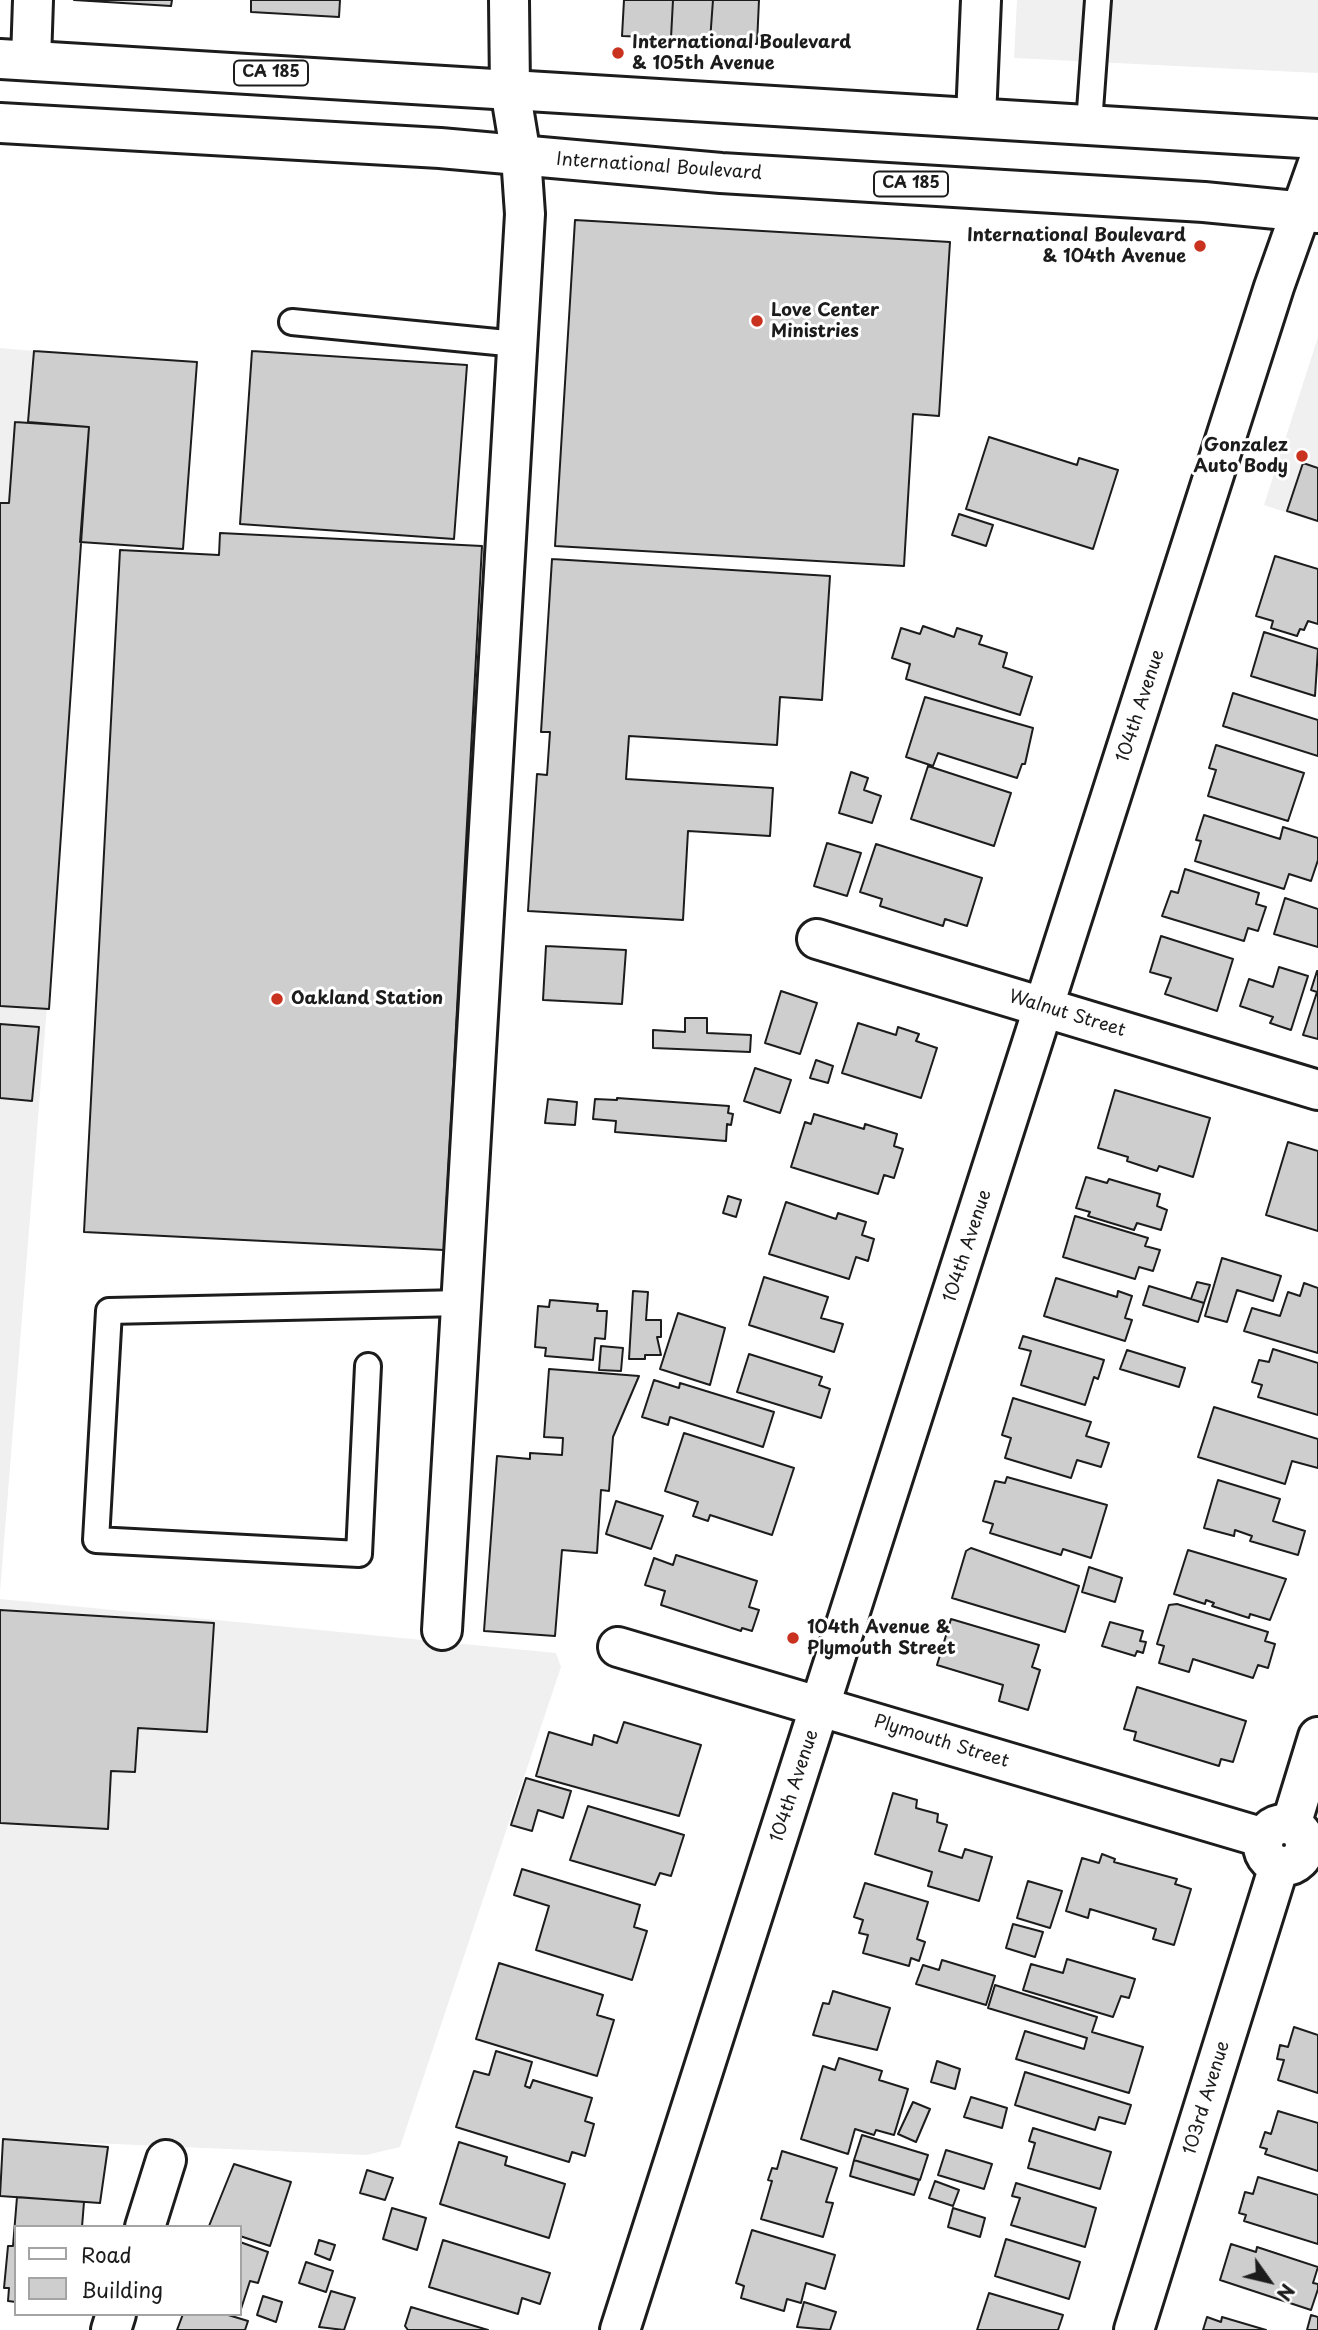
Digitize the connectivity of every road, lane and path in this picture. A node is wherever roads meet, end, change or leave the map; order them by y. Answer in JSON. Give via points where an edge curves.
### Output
{"nodes":[{"id":1,"x":33,"y":0,"type":"edge"},
{"id":2,"x":509,"y":0,"type":"edge"},
{"id":3,"x":981,"y":0,"type":"edge"},
{"id":4,"x":1098,"y":0,"type":"edge"},
{"id":5,"x":15,"y":60,"type":"edge"},
{"id":6,"x":510,"y":89,"type":"junction"},
{"id":7,"x":976,"y":118,"type":"junction"},
{"id":8,"x":0,"y":123,"type":"edge"},
{"id":9,"x":1089,"y":124,"type":"junction"},
{"id":10,"x":1318,"y":139,"type":"edge"},
{"id":11,"x":520,"y":156,"type":"junction"},
{"id":12,"x":1318,"y":163,"type":"edge"},
{"id":13,"x":1309,"y":212,"type":"edge"},
{"id":14,"x":292,"y":322,"type":"dead end"},
{"id":15,"x":517,"y":344,"type":"junction"},
{"id":16,"x":817,"y":939,"type":"dead end"},
{"id":17,"x":1045,"y":1007,"type":"junction"},
{"id":18,"x":1318,"y":1090,"type":"edge"},
{"id":19,"x":461,"y":1303,"type":"junction"},
{"id":20,"x":368,"y":1366,"type":"dead end"},
{"id":21,"x":442,"y":1630,"type":"dead end"},
{"id":22,"x":618,"y":1647,"type":"dead end"},
{"id":23,"x":820,"y":1707,"type":"junction"},
{"id":24,"x":1318,"y":1737,"type":"edge"},
{"id":25,"x":1291,"y":1847,"type":"edge"},
{"id":26,"x":166,"y":2160,"type":"dead end"},
{"id":27,"x":146,"y":2225,"type":"edge"},
{"id":28,"x":620,"y":2330,"type":"edge"},
{"id":29,"x":1134,"y":2330,"type":"edge"}],
"edges":[{"from":1,"to":5,"type":"street"},
{"from":2,"to":6,"type":"street"},
{"from":3,"to":7,"type":"street"},
{"from":4,"to":9,"type":"lane"},
{"from":5,"to":6,"type":"street","number":"CA 185"},
{"from":6,"to":7,"type":"street","number":"CA 185"},
{"from":6,"to":11,"type":"street"},
{"from":7,"to":9,"type":"street","number":"CA 185"},
{"from":8,"to":11,"type":"street","name":"International Boulevard","number":"CA 185"},
{"from":9,"to":10,"type":"street","number":"CA 185"},
{"from":11,"to":13,"type":"street","name":"International Boulevard","number":"CA 185"},
{"from":11,"to":15,"type":"street","via":[[525,214]]},
{"from":12,"to":13,"type":"street","name":"104th Avenue"},
{"from":13,"to":17,"type":"street","name":"104th Avenue"},
{"from":14,"to":15,"type":"lane"},
{"from":15,"to":19,"type":"street","via":[[482,764]]},
{"from":16,"to":17,"type":"street","name":"Walnut Street"},
{"from":17,"to":18,"type":"street","name":"Walnut Street"},
{"from":17,"to":23,"type":"street","name":"104th Avenue"},
{"from":19,"to":20,"type":"lane","via":[[109,1311],[96,1540],[359,1554]]},
{"from":19,"to":21,"type":"street"},
{"from":22,"to":23,"type":"street","name":"Plymouth Street"},
{"from":23,"to":25,"type":"street","name":"Plymouth Street"},
{"from":23,"to":28,"type":"street","name":"104th Avenue"},
{"from":24,"to":25,"type":"street","name":"103rd Avenue"},
{"from":25,"to":29,"type":"street","name":"103rd Avenue"},
{"from":26,"to":27,"type":"street"}]}
